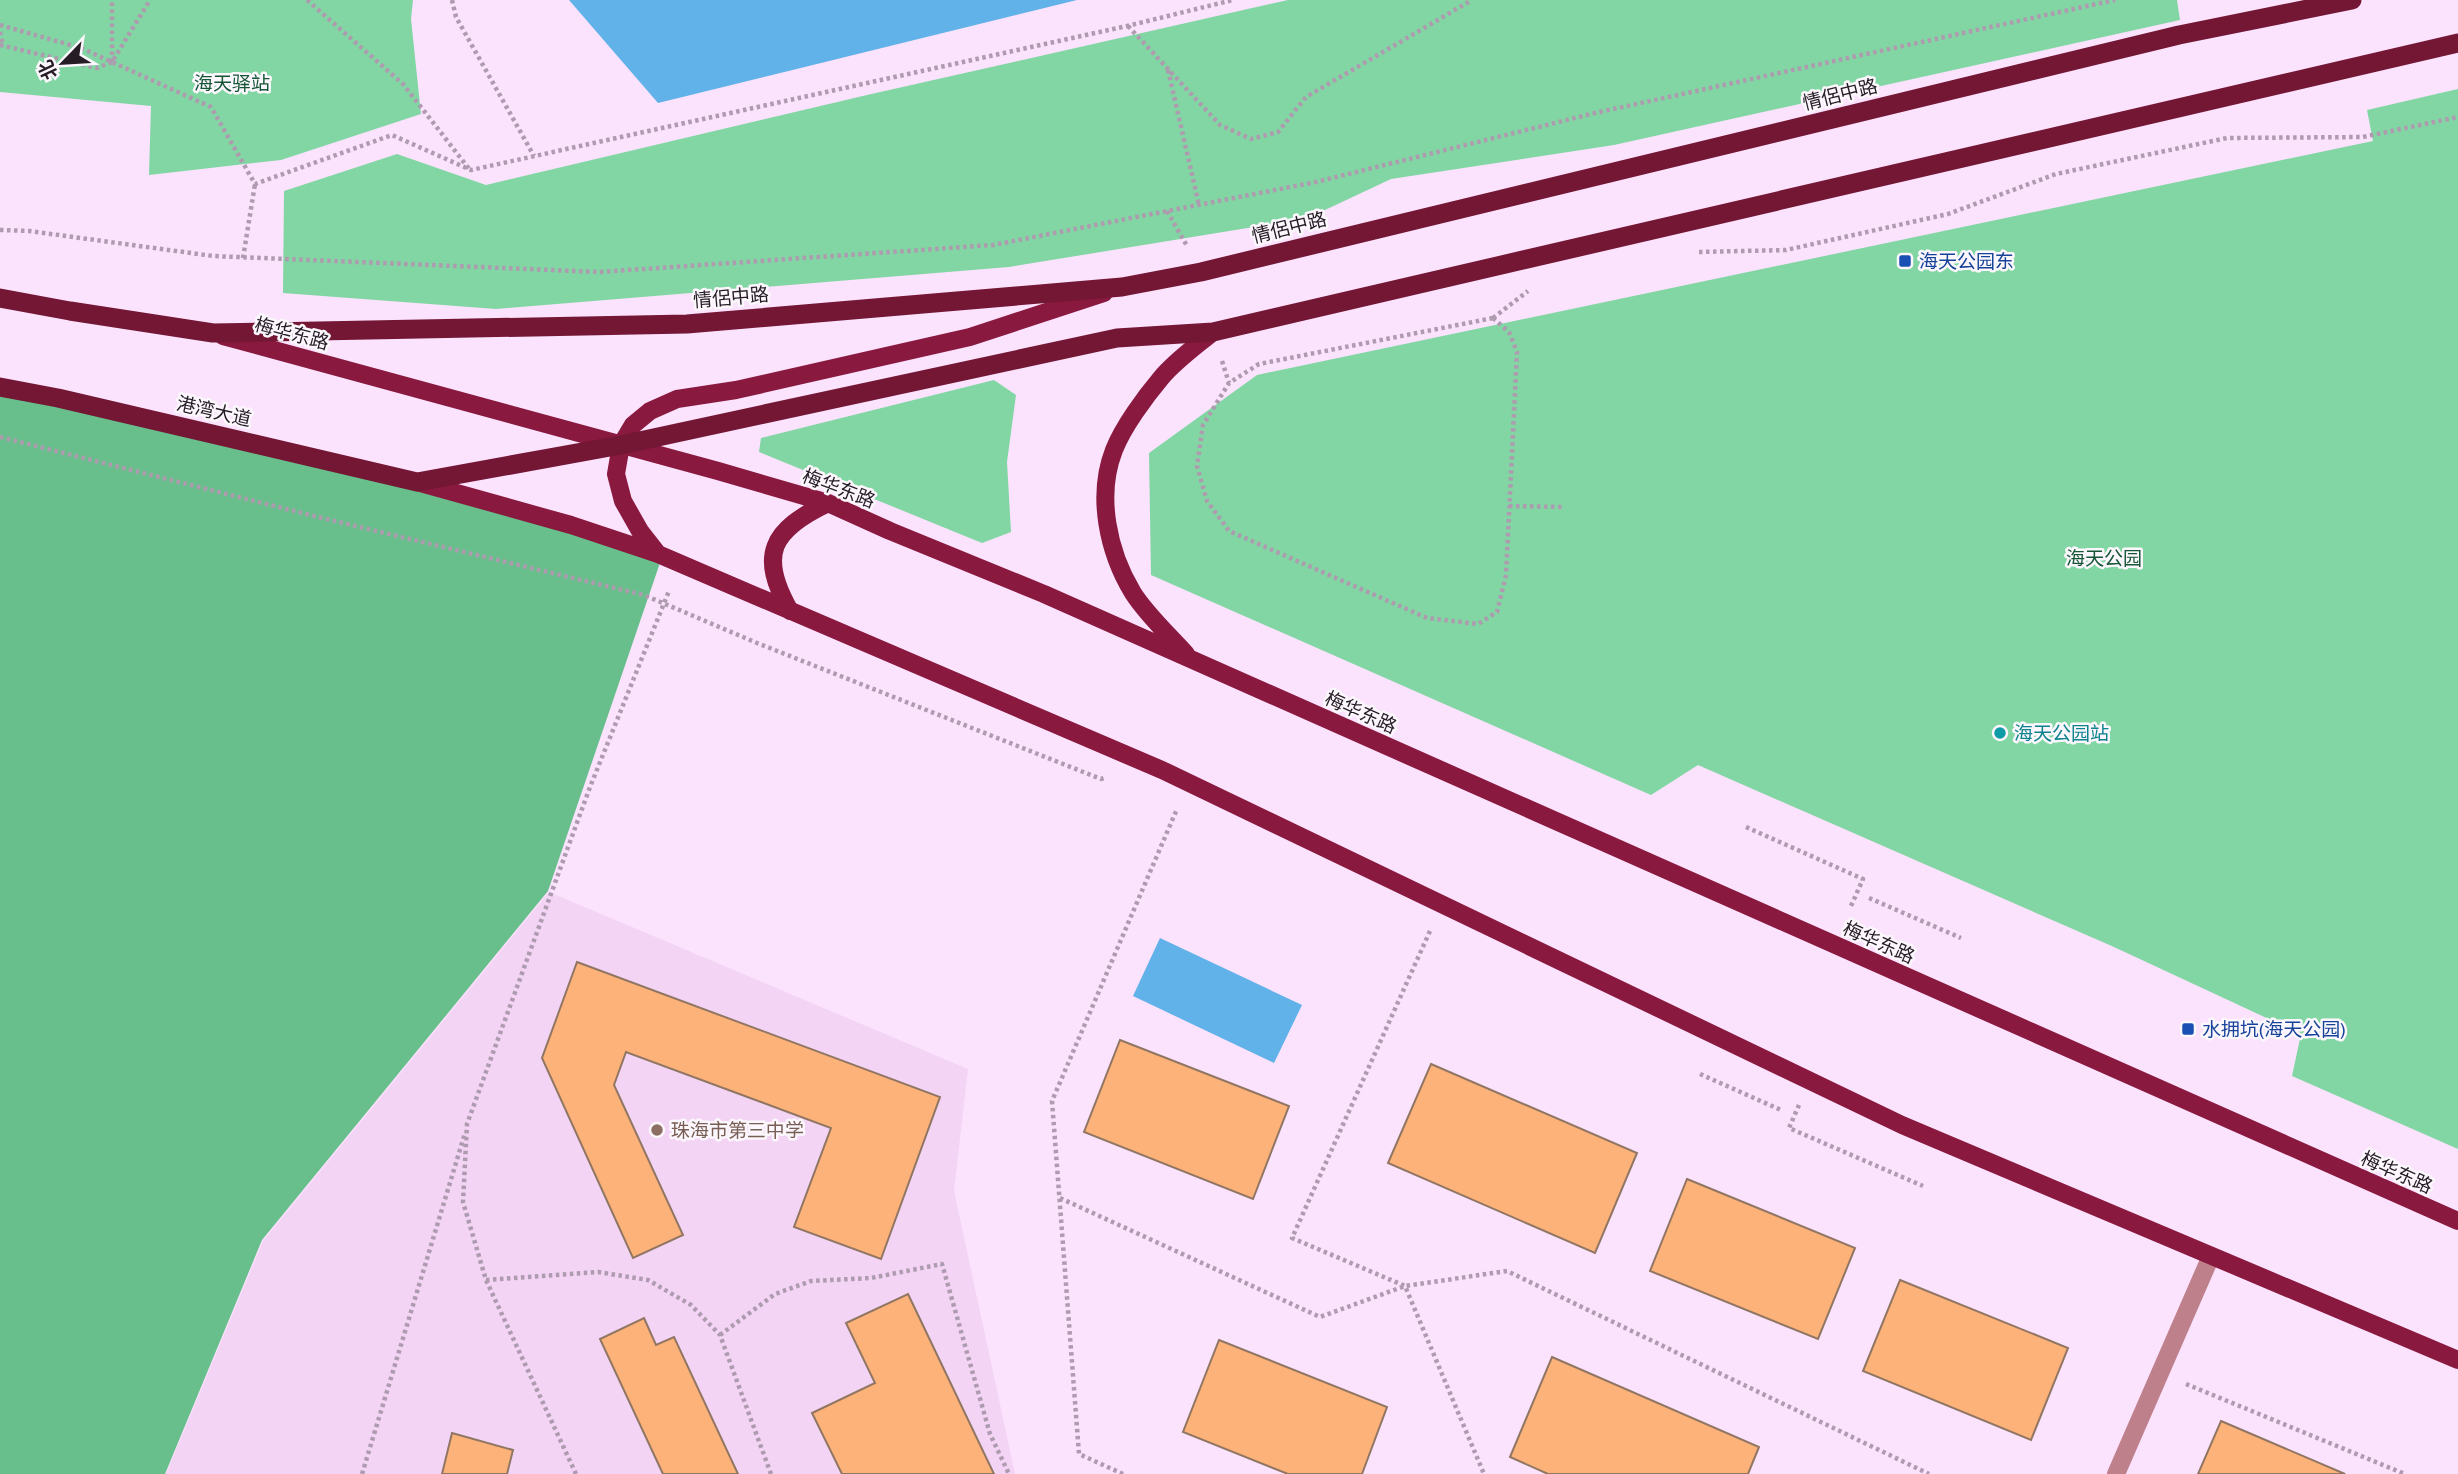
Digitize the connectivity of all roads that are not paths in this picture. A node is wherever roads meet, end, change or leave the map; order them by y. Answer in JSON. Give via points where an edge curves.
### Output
{"nodes":[{"id":1,"x":2352,"y":0,"type":"edge"},
{"id":2,"x":2458,"y":43,"type":"edge"},
{"id":3,"x":1122,"y":287,"type":"junction"},
{"id":4,"x":0,"y":298,"type":"edge"},
{"id":5,"x":1213,"y":332,"type":"junction"},
{"id":6,"x":213,"y":333,"type":"junction"},
{"id":7,"x":0,"y":387,"type":"edge"},
{"id":8,"x":621,"y":445,"type":"junction"},
{"id":9,"x":416,"y":482,"type":"junction"},
{"id":10,"x":828,"y":503,"type":"junction"},
{"id":11,"x":658,"y":554,"type":"junction"},
{"id":12,"x":790,"y":611,"type":"junction"},
{"id":13,"x":1190,"y":659,"type":"junction"},
{"id":14,"x":2458,"y":1222,"type":"edge"},
{"id":15,"x":2211,"y":1256,"type":"junction"},
{"id":16,"x":2458,"y":1360,"type":"edge"},
{"id":17,"x":2116,"y":1474,"type":"edge"}],
"edges":[{"from":1,"to":3,"type":"highway","name":"情侶中路","via":[[2179,35],[1201,272]]},
{"from":2,"to":5,"type":"highway"},
{"from":3,"to":6,"type":"highway","name":"情侶中路","via":[[687,324]]},
{"from":3,"to":8,"type":"main road","via":[[970,337],[677,399],[650,411],[633,425]]},
{"from":4,"to":6,"type":"highway"},
{"from":5,"to":8,"type":"highway","via":[[1117,338]]},
{"from":5,"to":13,"type":"main road","via":[[1163,376],[1135,414],[1114,450],[1106,490],[1107,527],[1116,563],[1135,596]]},
{"from":6,"to":8,"type":"main road","name":"梅华东路"},
{"from":7,"to":9,"type":"highway","name":"港湾大道"},
{"from":8,"to":9,"type":"highway"},
{"from":8,"to":10,"type":"main road","name":"梅华东路"},
{"from":8,"to":11,"type":"main road","via":[[616,474],[623,501]]},
{"from":9,"to":11,"type":"main road"},
{"from":10,"to":12,"type":"main road","via":[[800,516],[783,533],[771,556],[778,588]]},
{"from":10,"to":13,"type":"main road","name":"梅华东路"},
{"from":11,"to":12,"type":"main road"},
{"from":12,"to":15,"type":"main road","via":[[1189,783],[1902,1125]]},
{"from":13,"to":14,"type":"main road","name":"梅华东路"},
{"from":15,"to":16,"type":"main road"},
{"from":15,"to":17,"type":"lane"}]}
